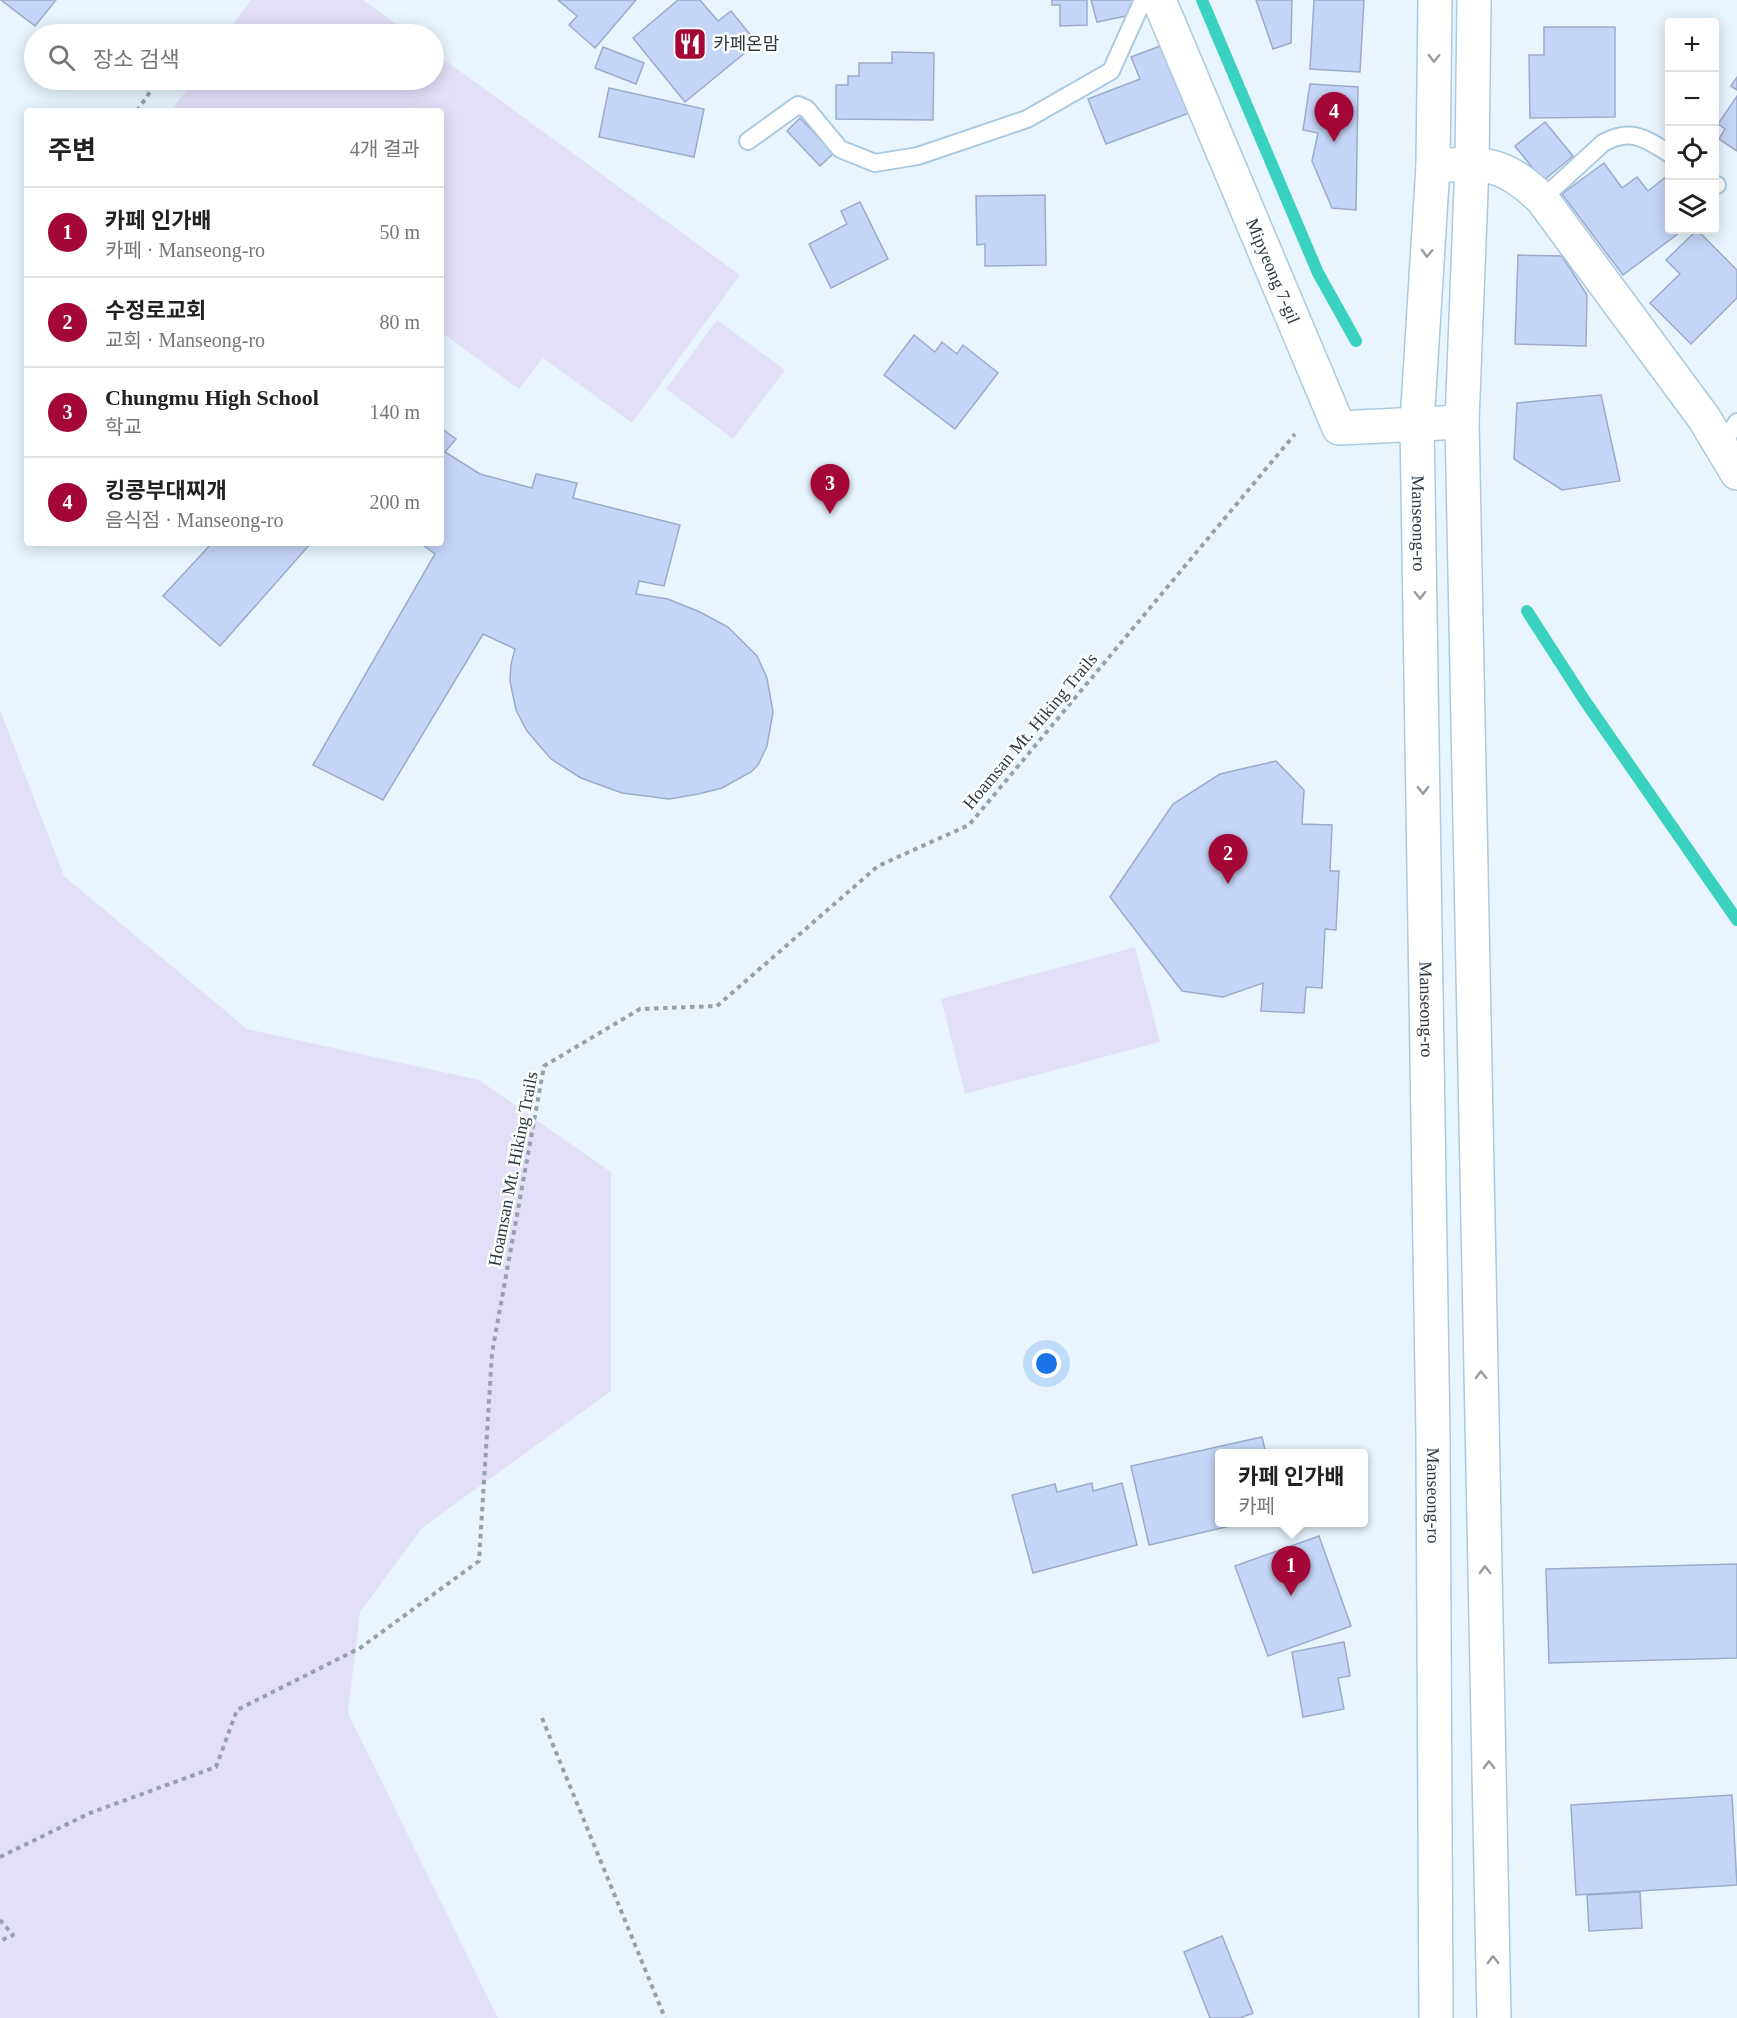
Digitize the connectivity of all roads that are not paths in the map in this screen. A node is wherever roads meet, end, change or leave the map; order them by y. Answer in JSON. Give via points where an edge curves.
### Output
{"nodes":[{"id":1,"x":1143,"y":0,"type":"edge"},
{"id":2,"x":1159,"y":0,"type":"edge"},
{"id":3,"x":1435,"y":0,"type":"edge"},
{"id":4,"x":1474,"y":0,"type":"edge"},
{"id":5,"x":748,"y":141,"type":"dead end"},
{"id":6,"x":1665,"y":151,"type":"edge"},
{"id":7,"x":1472,"y":164,"type":"junction"},
{"id":8,"x":1433,"y":166,"type":"junction"},
{"id":9,"x":1542,"y":199,"type":"junction"},
{"id":10,"x":1462,"y":422,"type":"junction"},
{"id":11,"x":1417,"y":423,"type":"junction"},
{"id":12,"x":1732,"y":447,"type":"edge"},
{"id":13,"x":1436,"y":2018,"type":"edge"},
{"id":14,"x":1494,"y":2018,"type":"edge"}],
"edges":[{"from":1,"to":5,"type":"lane","via":[[1111,70],[1027,119],[918,156],[875,163],[840,149],[807,109],[798,105]]},
{"from":2,"to":11,"type":"street","name":"Mipyeong 7-gil","via":[[1339,428]]},
{"from":3,"to":8,"type":"street","name":"Manseong-ro","one_way":true},
{"from":4,"to":7,"type":"street"},
{"from":6,"to":9,"type":"lane","via":[[1635,136],[1614,137]]},
{"from":7,"to":8,"type":"street"},
{"from":7,"to":9,"type":"street","via":[[1501,169]]},
{"from":7,"to":10,"type":"street"},
{"from":8,"to":11,"type":"street","name":"Manseong-ro","one_way":true},
{"from":9,"to":12,"type":"street","via":[[1704,418]]},
{"from":10,"to":11,"type":"street","name":"Mipyeong 7-gil"},
{"from":14,"to":10,"type":"street","one_way":true},
{"from":11,"to":13,"type":"street","name":"Manseong-ro","one_way":true,"via":[[1433,1437]]}]}
